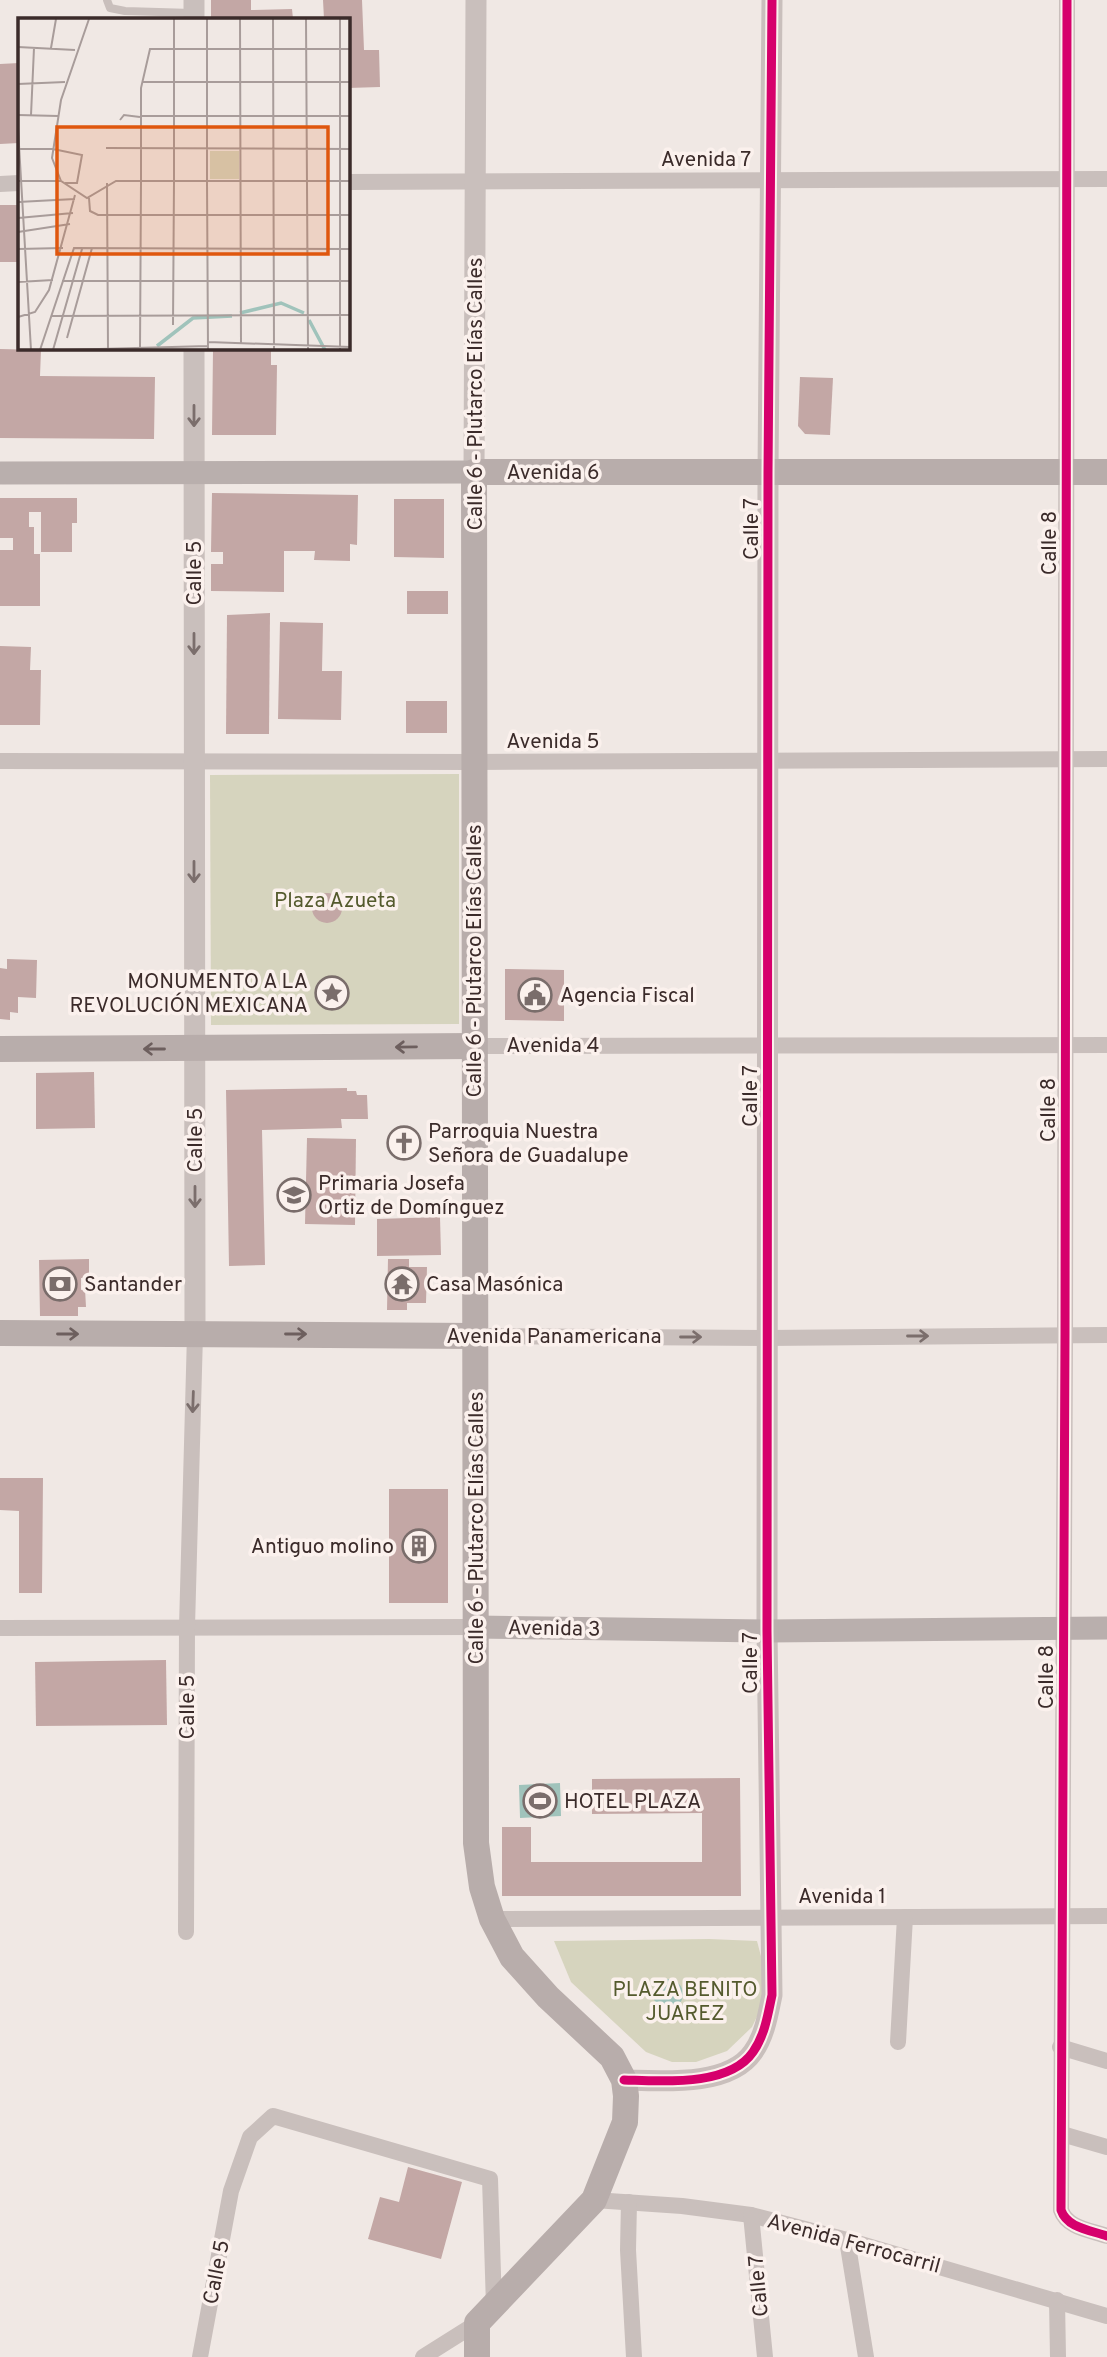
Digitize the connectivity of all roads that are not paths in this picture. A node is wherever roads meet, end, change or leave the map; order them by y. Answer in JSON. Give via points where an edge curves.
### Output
{"nodes":[{"id":1,"x":107,"y":0,"type":"edge"},
{"id":2,"x":476,"y":0,"type":"edge"},
{"id":3,"x":772,"y":0,"type":"edge"},
{"id":4,"x":1067,"y":0,"type":"edge"},
{"id":5,"x":194,"y":11,"type":"edge"},
{"id":6,"x":1107,"y":179,"type":"edge"},
{"id":7,"x":769,"y":180,"type":"junction"},
{"id":8,"x":1067,"y":180,"type":"junction"},
{"id":9,"x":350,"y":182,"type":"edge"},
{"id":10,"x":475,"y":182,"type":"junction"},
{"id":11,"x":18,"y":183,"type":"edge"},
{"id":12,"x":0,"y":184,"type":"edge"},
{"id":13,"x":194,"y":350,"type":"edge"},
{"id":14,"x":1107,"y":471,"type":"edge"},
{"id":15,"x":474,"y":472,"type":"junction"},
{"id":16,"x":768,"y":472,"type":"junction"},
{"id":17,"x":1066,"y":472,"type":"junction"},
{"id":18,"x":0,"y":473,"type":"edge"},
{"id":19,"x":194,"y":473,"type":"junction"},
{"id":20,"x":1066,"y":759,"type":"junction"},
{"id":21,"x":1107,"y":759,"type":"edge"},
{"id":22,"x":0,"y":761,"type":"edge"},
{"id":23,"x":194,"y":761,"type":"junction"},
{"id":24,"x":767,"y":761,"type":"junction"},
{"id":25,"x":474,"y":762,"type":"junction"},
{"id":26,"x":767,"y":1044,"type":"junction"},
{"id":27,"x":1066,"y":1045,"type":"junction"},
{"id":28,"x":1107,"y":1045,"type":"edge"},
{"id":29,"x":474,"y":1046,"type":"junction"},
{"id":30,"x":0,"y":1049,"type":"edge"},
{"id":31,"x":194,"y":1049,"type":"junction"},
{"id":32,"x":0,"y":1334,"type":"edge"},
{"id":33,"x":195,"y":1334,"type":"junction"},
{"id":34,"x":1065,"y":1335,"type":"junction"},
{"id":35,"x":1107,"y":1335,"type":"edge"},
{"id":36,"x":475,"y":1336,"type":"junction"},
{"id":37,"x":767,"y":1338,"type":"junction"},
{"id":38,"x":187,"y":1627,"type":"junction"},
{"id":39,"x":476,"y":1627,"type":"junction"},
{"id":40,"x":0,"y":1628,"type":"edge"},
{"id":41,"x":1064,"y":1628,"type":"junction"},
{"id":42,"x":1107,"y":1628,"type":"edge"},
{"id":43,"x":767,"y":1631,"type":"junction"},
{"id":44,"x":1063,"y":1916,"type":"junction"},
{"id":45,"x":1107,"y":1916,"type":"edge"},
{"id":46,"x":905,"y":1917,"type":"junction"},
{"id":47,"x":769,"y":1918,"type":"junction"},
{"id":48,"x":492,"y":1919,"type":"junction"},
{"id":49,"x":186,"y":1931,"type":"dead end"},
{"id":50,"x":898,"y":2042,"type":"dead end"},
{"id":51,"x":1060,"y":2047,"type":"junction"},
{"id":52,"x":1107,"y":2061,"type":"edge"},
{"id":53,"x":624,"y":2080,"type":"junction"},
{"id":54,"x":1062,"y":2134,"type":"junction"},
{"id":55,"x":1107,"y":2147,"type":"edge"},
{"id":56,"x":594,"y":2200,"type":"junction"},
{"id":57,"x":629,"y":2202,"type":"junction"},
{"id":58,"x":751,"y":2215,"type":"junction"},
{"id":59,"x":1107,"y":2236,"type":"edge"},
{"id":60,"x":847,"y":2240,"type":"junction"},
{"id":61,"x":1057,"y":2300,"type":"junction"},
{"id":62,"x":486,"y":2315,"type":"junction"},
{"id":63,"x":1107,"y":2316,"type":"edge"},
{"id":64,"x":200,"y":2357,"type":"edge"},
{"id":65,"x":423,"y":2357,"type":"edge"},
{"id":66,"x":477,"y":2357,"type":"edge"},
{"id":67,"x":634,"y":2357,"type":"edge"},
{"id":68,"x":765,"y":2357,"type":"edge"},
{"id":69,"x":866,"y":2357,"type":"edge"},
{"id":70,"x":1058,"y":2357,"type":"edge"}],
"edges":[{"from":1,"to":5,"type":"lane","via":[[110,8],[125,11]]},
{"from":2,"to":10,"type":"street","name":"Calle 6 - Plutarco Elías Calles"},
{"from":3,"to":7,"type":"street","name":"Calle 7"},
{"from":4,"to":8,"type":"street","name":"Calle 8"},
{"from":6,"to":8,"type":"street","name":"Avenida 7"},
{"from":7,"to":8,"type":"street","name":"Avenida 7"},
{"from":7,"to":10,"type":"street","name":"Avenida 7"},
{"from":7,"to":16,"type":"street","name":"Calle 7"},
{"from":8,"to":17,"type":"street","name":"Calle 8"},
{"from":9,"to":10,"type":"street","name":"Avenida 7"},
{"from":10,"to":15,"type":"street","name":"Calle 6 - Plutarco Elías Calles"},
{"from":11,"to":12,"type":"street"},
{"from":13,"to":19,"type":"street","name":"Calle 5","one_way":true},
{"from":14,"to":17,"type":"main road","name":"Avenida 6"},
{"from":15,"to":16,"type":"main road","name":"Avenida 6"},
{"from":15,"to":19,"type":"main road","name":"Avenida 6"},
{"from":15,"to":25,"type":"main road","name":"Calle 6 - Plutarco Elías Calles"},
{"from":16,"to":17,"type":"main road","name":"Avenida 6"},
{"from":16,"to":24,"type":"street","name":"Calle 7"},
{"from":17,"to":20,"type":"street","name":"Calle 8"},
{"from":18,"to":19,"type":"main road","name":"Avenida 6"},
{"from":19,"to":23,"type":"street","name":"Calle 5","one_way":true},
{"from":20,"to":21,"type":"street","name":"Avenida 5"},
{"from":20,"to":24,"type":"street","name":"Avenida 5"},
{"from":20,"to":27,"type":"street","name":"Calle 8"},
{"from":22,"to":23,"type":"street","name":"Avenida 5"},
{"from":23,"to":25,"type":"street","name":"Avenida 5"},
{"from":23,"to":31,"type":"street","name":"Calle 5","one_way":true},
{"from":24,"to":25,"type":"street","name":"Avenida 5"},
{"from":24,"to":26,"type":"street","name":"Calle 7"},
{"from":25,"to":29,"type":"main road","name":"Calle 6 - Plutarco Elías Calles"},
{"from":26,"to":27,"type":"street","name":"Avenida 4"},
{"from":26,"to":29,"type":"street","name":"Avenida 4"},
{"from":26,"to":37,"type":"street","name":"Calle 7"},
{"from":27,"to":28,"type":"street","name":"Avenida 4"},
{"from":27,"to":34,"type":"street","name":"Calle 8"},
{"from":29,"to":31,"type":"main road","name":"Avenida 4","one_way":true},
{"from":29,"to":36,"type":"main road","name":"Calle 6 - Plutarco Elías Calles"},
{"from":31,"to":30,"type":"main road","name":"Avenida 4","one_way":true},
{"from":31,"to":33,"type":"street","name":"Calle 5","one_way":true},
{"from":32,"to":33,"type":"main road","name":"Avenida Panamericana","one_way":true},
{"from":33,"to":36,"type":"main road","name":"Avenida Panamericana","one_way":true},
{"from":33,"to":38,"type":"street","name":"Calle 5","one_way":true},
{"from":34,"to":35,"type":"street","name":"Avenida Panamericana"},
{"from":37,"to":34,"type":"street","name":"Avenida Panamericana","one_way":true},
{"from":34,"to":41,"type":"street","name":"Calle 8"},
{"from":36,"to":37,"type":"street","name":"Avenida Panamericana","one_way":true},
{"from":36,"to":39,"type":"main road","name":"Calle 6 - Plutarco Elías Calles"},
{"from":37,"to":43,"type":"street","name":"Calle 7"},
{"from":38,"to":39,"type":"street","name":"Avenida 3"},
{"from":38,"to":40,"type":"street","name":"Avenida 3"},
{"from":38,"to":49,"type":"street","name":"Calle 5"},
{"from":39,"to":43,"type":"main road","name":"Avenida 3"},
{"from":39,"to":48,"type":"main road","name":"Calle 6 - Plutarco Elías Calles","via":[[476,1843]]},
{"from":41,"to":42,"type":"main road","name":"Avenida 3"},
{"from":41,"to":43,"type":"main road","name":"Avenida 3"},
{"from":41,"to":44,"type":"street","name":"Calle 8"},
{"from":43,"to":47,"type":"street","name":"Calle 7"},
{"from":44,"to":45,"type":"street","name":"Avenida 1"},
{"from":44,"to":46,"type":"street","name":"Avenida 1"},
{"from":44,"to":51,"type":"street","name":"Calle 8"},
{"from":46,"to":47,"type":"street","name":"Avenida 1"},
{"from":46,"to":50,"type":"street"},
{"from":47,"to":48,"type":"street","name":"Avenida 1"},
{"from":47,"to":53,"type":"street","name":"Calle 7","via":[[772,1995],[764,2030],[752,2053],[734,2070],[708,2077]]},
{"from":48,"to":53,"type":"main road","name":"Calle 6 - Plutarco Elías Calles","via":[[512,1957],[612,2057]]},
{"from":51,"to":52,"type":"street"},
{"from":51,"to":54,"type":"street","name":"Calle 8"},
{"from":53,"to":56,"type":"main road","via":[[625,2122]]},
{"from":54,"to":55,"type":"street"},
{"from":54,"to":59,"type":"street","name":"Calle 8","via":[[1064,2219]]},
{"from":56,"to":57,"type":"street","name":"Avenida Ferrocarril"},
{"from":56,"to":62,"type":"main road"},
{"from":57,"to":58,"type":"street","name":"Avenida Ferrocarril"},
{"from":57,"to":67,"type":"street"},
{"from":58,"to":60,"type":"street","name":"Avenida Ferrocarril"},
{"from":58,"to":68,"type":"street","name":"Calle 7"},
{"from":60,"to":61,"type":"street","name":"Avenida Ferrocarril"},
{"from":60,"to":69,"type":"street"},
{"from":61,"to":63,"type":"street","name":"Avenida Ferrocarril"},
{"from":61,"to":70,"type":"street"},
{"from":62,"to":64,"type":"street","name":"Calle 5","via":[[489,2179],[273,2116],[250,2137],[231,2191]]},
{"from":62,"to":65,"type":"street"},
{"from":62,"to":66,"type":"main road"}]}
